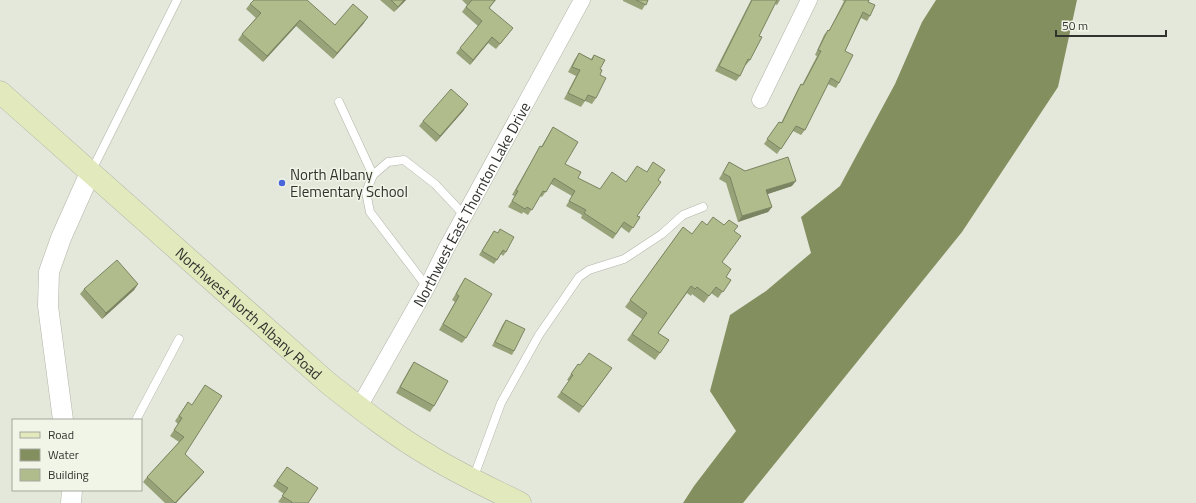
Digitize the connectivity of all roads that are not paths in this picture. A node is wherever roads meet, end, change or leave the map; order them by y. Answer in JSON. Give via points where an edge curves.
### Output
{"nodes":[{"id":1,"x":177,"y":0,"type":"edge"},
{"id":2,"x":582,"y":0,"type":"edge"},
{"id":3,"x":809,"y":0,"type":"edge"},
{"id":4,"x":0,"y":92,"type":"edge"},
{"id":5,"x":760,"y":100,"type":"dead end"},
{"id":6,"x":339,"y":102,"type":"dead end"},
{"id":7,"x":90,"y":173,"type":"junction"},
{"id":8,"x":372,"y":175,"type":"junction"},
{"id":9,"x":703,"y":207,"type":"dead end"},
{"id":10,"x":465,"y":216,"type":"junction"},
{"id":11,"x":427,"y":287,"type":"junction"},
{"id":12,"x":179,"y":339,"type":"dead end"},
{"id":13,"x":359,"y":407,"type":"junction"},
{"id":14,"x":63,"y":419,"type":"edge"},
{"id":15,"x":137,"y":419,"type":"edge"},
{"id":16,"x":473,"y":480,"type":"junction"},
{"id":17,"x":72,"y":491,"type":"edge"},
{"id":18,"x":72,"y":503,"type":"edge"},
{"id":19,"x":520,"y":503,"type":"edge"}],
"edges":[{"from":1,"to":7,"type":"lane"},
{"from":2,"to":10,"type":"street","name":"Northwest East Thornton Lake Drive"},
{"from":3,"to":5,"type":"street"},
{"from":4,"to":7,"type":"main road","name":"Northwest North Albany Road"},
{"from":6,"to":8,"type":"lane"},
{"from":7,"to":13,"type":"main road","name":"Northwest North Albany Road","via":[[328,383]]},
{"from":7,"to":14,"type":"street","via":[[49,272],[48,306]]},
{"from":8,"to":10,"type":"lane","via":[[388,162],[404,160],[435,184]]},
{"from":8,"to":11,"type":"lane","via":[[366,192],[370,212]]},
{"from":9,"to":16,"type":"lane","via":[[683,215],[662,234],[624,260],[589,270],[579,277],[539,335],[501,403]]},
{"from":10,"to":11,"type":"street","name":"Northwest East Thornton Lake Drive"},
{"from":11,"to":13,"type":"street","name":"Northwest East Thornton Lake Drive"},
{"from":12,"to":15,"type":"lane"},
{"from":13,"to":16,"type":"main road","name":"Northwest North Albany Road","via":[[423,452]]},
{"from":16,"to":19,"type":"main road","name":"Northwest North Albany Road"},
{"from":17,"to":18,"type":"street"}]}
